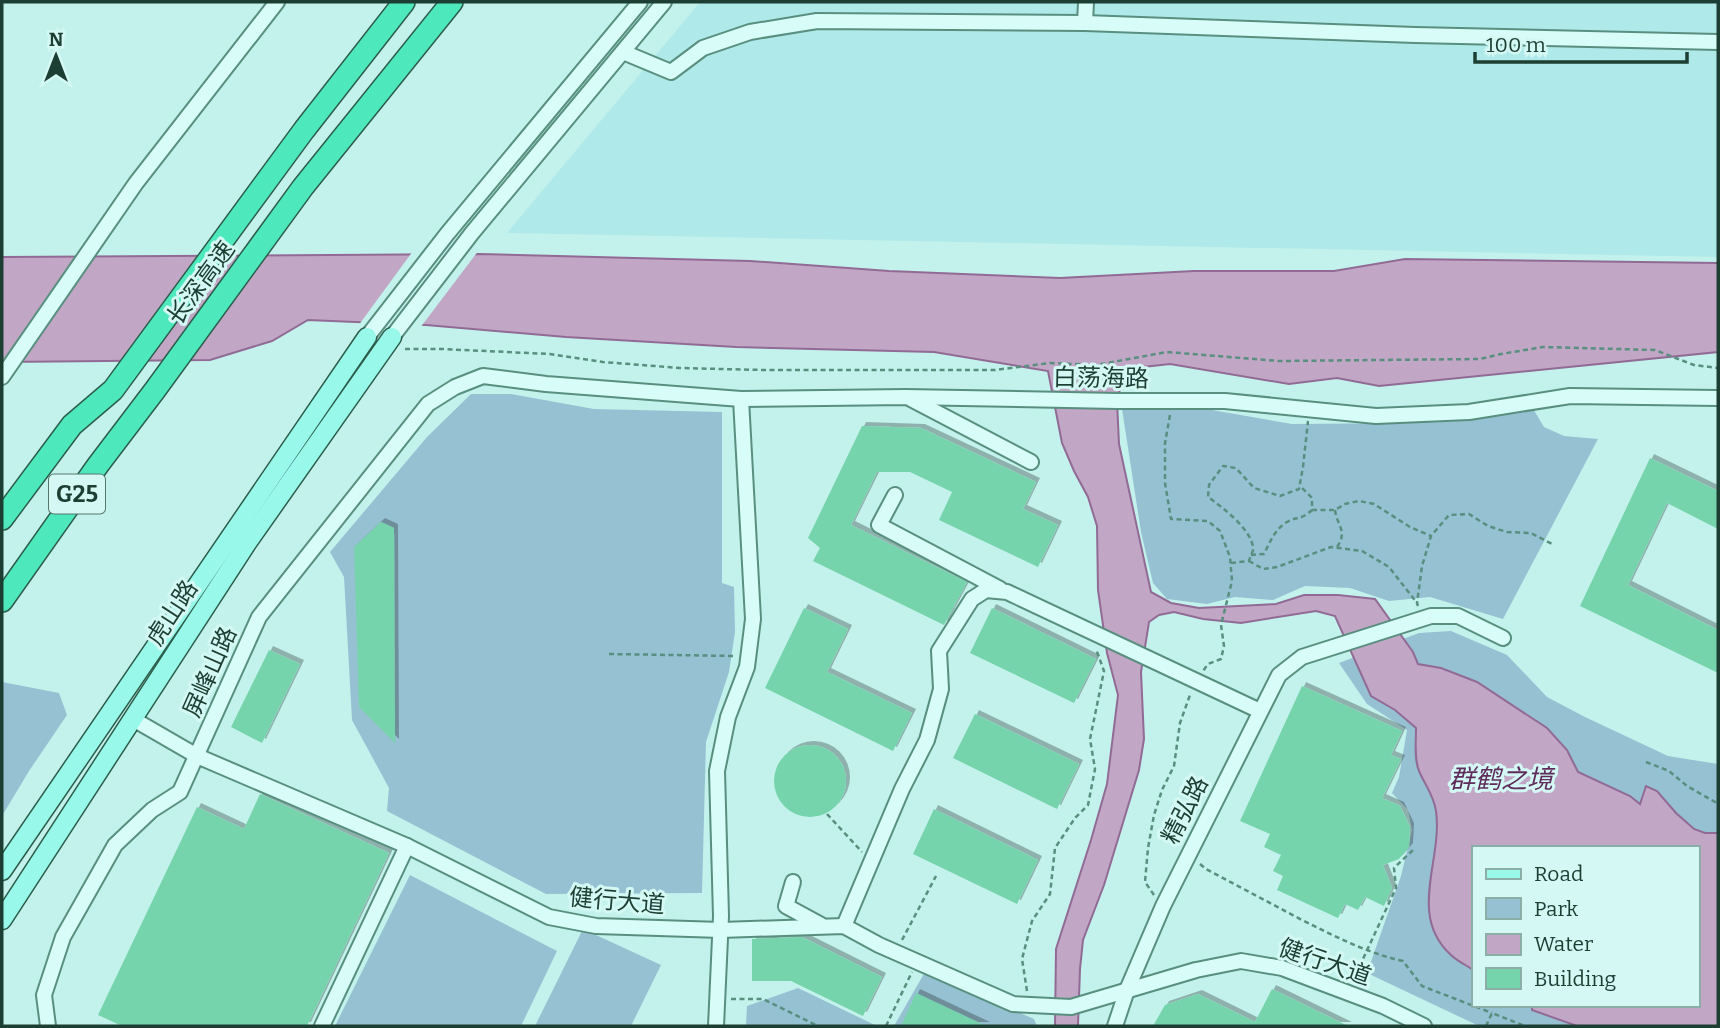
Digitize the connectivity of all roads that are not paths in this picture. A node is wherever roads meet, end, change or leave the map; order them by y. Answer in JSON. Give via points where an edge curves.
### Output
{"nodes":[{"id":1,"x":277,"y":2,"type":"edge"},
{"id":2,"x":404,"y":2,"type":"edge"},
{"id":3,"x":452,"y":2,"type":"edge"},
{"id":4,"x":640,"y":2,"type":"edge"},
{"id":5,"x":664,"y":2,"type":"edge"},
{"id":6,"x":1086,"y":2,"type":"edge"},
{"id":7,"x":1085,"y":23,"type":"junction"},
{"id":8,"x":1718,"y":42,"type":"edge"},
{"id":9,"x":623,"y":51,"type":"junction"},
{"id":10,"x":368,"y":337,"type":"joint"},
{"id":11,"x":398,"y":343,"type":"joint"},
{"id":12,"x":483,"y":376,"type":"joint"},
{"id":13,"x":2,"y":377,"type":"edge"},
{"id":14,"x":906,"y":397,"type":"junction"},
{"id":15,"x":1718,"y":398,"type":"edge"},
{"id":16,"x":741,"y":399,"type":"junction"},
{"id":17,"x":1031,"y":462,"type":"dead end"},
{"id":18,"x":895,"y":495,"type":"dead end"},
{"id":19,"x":2,"y":519,"type":"edge"},
{"id":20,"x":1007,"y":593,"type":"junction"},
{"id":21,"x":2,"y":601,"type":"edge"},
{"id":22,"x":1503,"y":638,"type":"dead end"},
{"id":23,"x":1260,"y":711,"type":"junction"},
{"id":24,"x":132,"y":719,"type":"junction"},
{"id":25,"x":197,"y":756,"type":"junction"},
{"id":26,"x":407,"y":846,"type":"junction"},
{"id":27,"x":2,"y":871,"type":"edge"},
{"id":28,"x":793,"y":882,"type":"dead end"},
{"id":29,"x":2,"y":920,"type":"edge"},
{"id":30,"x":822,"y":926,"type":"junction"},
{"id":31,"x":844,"y":926,"type":"junction"},
{"id":32,"x":721,"y":930,"type":"junction"},
{"id":33,"x":1127,"y":990,"type":"junction"},
{"id":34,"x":48,"y":1026,"type":"edge"},
{"id":35,"x":322,"y":1026,"type":"edge"},
{"id":36,"x":716,"y":1026,"type":"edge"},
{"id":37,"x":1115,"y":1026,"type":"edge"},
{"id":38,"x":1424,"y":1026,"type":"edge"}],
"edges":[{"from":1,"to":13,"type":"street","via":[[136,183]]},
{"from":2,"to":19,"type":"highway","name":"长深高速","number":"G25","via":[[113,390],[72,425]]},
{"from":3,"to":21,"type":"highway","name":"长深高速","number":"G25","via":[[303,187]]},
{"from":4,"to":10,"type":"street","via":[[447,234]]},
{"from":5,"to":9,"type":"street"},
{"from":6,"to":7,"type":"street"},
{"from":7,"to":8,"type":"street"},
{"from":7,"to":9,"type":"street","via":[[817,21],[750,32],[703,48],[671,72]]},
{"from":9,"to":11,"type":"street","via":[[472,233]]},
{"from":10,"to":27,"type":"main road","name":"虎山路"},
{"from":11,"to":24,"type":"main road","name":"虎山路","via":[[247,543]]},
{"from":12,"to":16,"type":"street","name":"白荡海路"},
{"from":12,"to":25,"type":"street","name":"屏峰山路","via":[[428,404],[259,617]]},
{"from":14,"to":15,"type":"street","name":"白荡海路","via":[[1226,401],[1376,416],[1469,412],[1570,396]]},
{"from":14,"to":16,"type":"street","name":"白荡海路"},
{"from":14,"to":17,"type":"street"},
{"from":16,"to":32,"type":"street","via":[[753,619],[747,667],[727,717],[717,771]]},
{"from":18,"to":20,"type":"street","via":[[879,525]]},
{"from":20,"to":23,"type":"street"},
{"from":20,"to":31,"type":"street","via":[[986,590],[972,599],[939,651],[941,689],[927,740]]},
{"from":22,"to":23,"type":"street","name":"精弘路","via":[[1458,616],[1431,616],[1302,657],[1279,676]]},
{"from":23,"to":33,"type":"street","name":"精弘路","via":[[1163,906]]},
{"from":24,"to":25,"type":"street","name":"健行大道"},
{"from":24,"to":29,"type":"main road","name":"虎山路"},
{"from":25,"to":26,"type":"street","name":"健行大道"},
{"from":25,"to":34,"type":"street","name":"屏峰山路","via":[[180,792],[152,810],[115,845],[63,937],[44,995]]},
{"from":26,"to":32,"type":"street","name":"健行大道","via":[[548,917],[596,926]]},
{"from":26,"to":35,"type":"street"},
{"from":28,"to":30,"type":"street","via":[[786,906]]},
{"from":30,"to":31,"type":"street","name":"健行大道"},
{"from":30,"to":32,"type":"street","name":"健行大道"},
{"from":31,"to":33,"type":"street","name":"健行大道","via":[[1013,1004],[1071,1007]]},
{"from":32,"to":36,"type":"street"},
{"from":33,"to":37,"type":"street","name":"精弘路"},
{"from":33,"to":38,"type":"street","name":"健行大道","via":[[1241,961],[1282,968]]}]}
